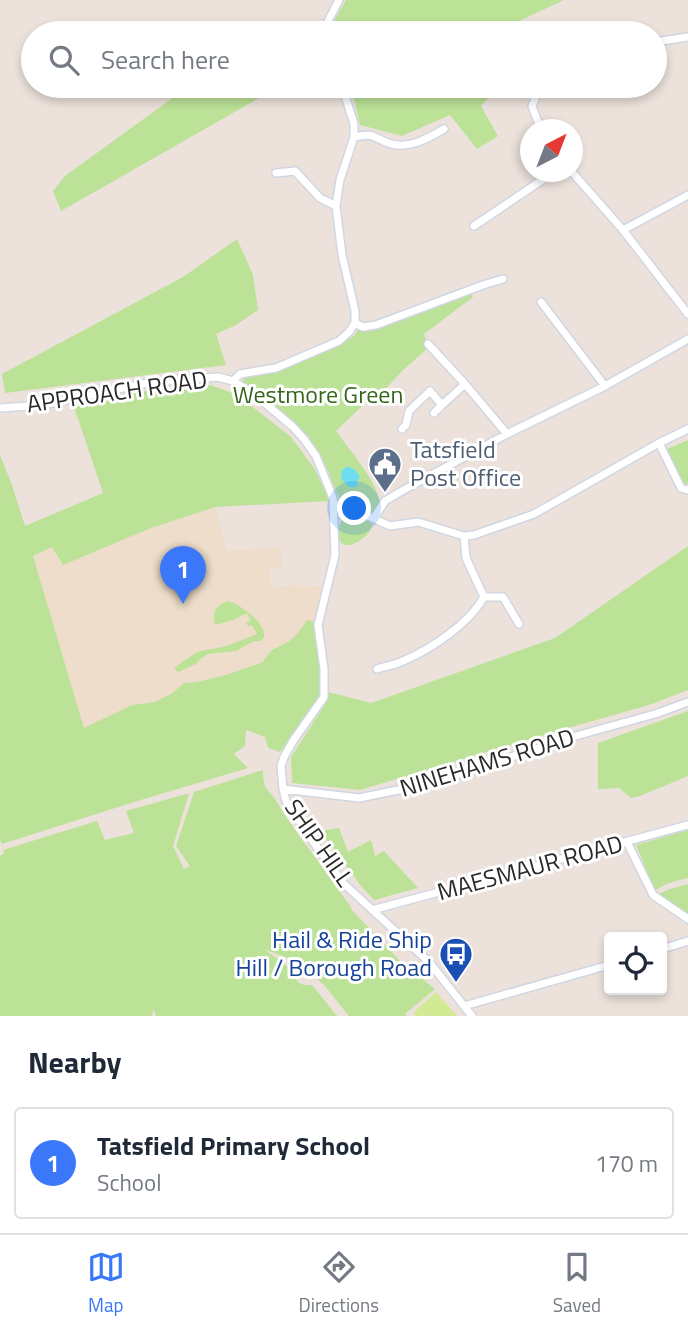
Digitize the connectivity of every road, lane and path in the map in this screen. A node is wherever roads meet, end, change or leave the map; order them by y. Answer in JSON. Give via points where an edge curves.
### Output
{"nodes":[{"id":1,"x":339,"y":0,"type":"edge"},
{"id":2,"x":328,"y":21,"type":"edge"},
{"id":3,"x":688,"y":37,"type":"edge"},
{"id":4,"x":667,"y":40,"type":"edge"},
{"id":5,"x":346,"y":98,"type":"edge"},
{"id":6,"x":535,"y":98,"type":"edge"},
{"id":7,"x":537,"y":119,"type":"edge"},
{"id":8,"x":444,"y":130,"type":"dead end"},
{"id":9,"x":354,"y":136,"type":"junction"},
{"id":10,"x":276,"y":173,"type":"dead end"},
{"id":11,"x":539,"y":182,"type":"edge"},
{"id":12,"x":581,"y":182,"type":"edge"},
{"id":13,"x":688,"y":195,"type":"edge"},
{"id":14,"x":336,"y":206,"type":"junction"},
{"id":15,"x":474,"y":226,"type":"dead end"},
{"id":16,"x":623,"y":230,"type":"junction"},
{"id":17,"x":503,"y":279,"type":"dead end"},
{"id":18,"x":541,"y":302,"type":"dead end"},
{"id":19,"x":688,"y":314,"type":"edge"},
{"id":20,"x":355,"y":323,"type":"junction"},
{"id":21,"x":688,"y":339,"type":"edge"},
{"id":22,"x":428,"y":344,"type":"dead end"},
{"id":23,"x":233,"y":381,"type":"junction"},
{"id":24,"x":465,"y":384,"type":"junction"},
{"id":25,"x":605,"y":386,"type":"junction"},
{"id":26,"x":442,"y":405,"type":"junction"},
{"id":27,"x":0,"y":408,"type":"edge"},
{"id":28,"x":434,"y":413,"type":"dead end"},
{"id":29,"x":402,"y":429,"type":"dead end"},
{"id":30,"x":688,"y":429,"type":"edge"},
{"id":31,"x":507,"y":434,"type":"junction"},
{"id":32,"x":659,"y":443,"type":"junction"},
{"id":33,"x":688,"y":489,"type":"edge"},
{"id":34,"x":334,"y":503,"type":"junction"},
{"id":35,"x":374,"y":518,"type":"junction"},
{"id":36,"x":464,"y":536,"type":"junction"},
{"id":37,"x":484,"y":597,"type":"junction"},
{"id":38,"x":519,"y":624,"type":"dead end"},
{"id":39,"x":377,"y":669,"type":"dead end"},
{"id":40,"x":688,"y":702,"type":"edge"},
{"id":41,"x":283,"y":789,"type":"junction"},
{"id":42,"x":688,"y":825,"type":"edge"},
{"id":43,"x":627,"y":842,"type":"junction"},
{"id":44,"x":372,"y":910,"type":"junction"},
{"id":45,"x":688,"y":919,"type":"edge"},
{"id":46,"x":688,"y":941,"type":"edge"},
{"id":47,"x":667,"y":947,"type":"edge"},
{"id":48,"x":604,"y":966,"type":"edge"},
{"id":49,"x":464,"y":1006,"type":"junction"},
{"id":50,"x":472,"y":1016,"type":"edge"}],
"edges":[{"from":1,"to":2,"type":"street"},
{"from":3,"to":4,"type":"street"},
{"from":5,"to":9,"type":"street"},
{"from":6,"to":7,"type":"street","via":[[532,106]]},
{"from":8,"to":9,"type":"street","via":[[401,145],[373,135]]},
{"from":9,"to":14,"type":"street"},
{"from":10,"to":14,"type":"street","via":[[295,171],[320,198]]},
{"from":11,"to":15,"type":"street"},
{"from":12,"to":16,"type":"street"},
{"from":13,"to":16,"type":"street"},
{"from":14,"to":20,"type":"street"},
{"from":16,"to":19,"type":"street"},
{"from":17,"to":20,"type":"street","via":[[376,325]]},
{"from":18,"to":25,"type":"street"},
{"from":20,"to":23,"type":"street","via":[[339,341],[276,368],[240,374]]},
{"from":21,"to":25,"type":"street"},
{"from":22,"to":24,"type":"street"},
{"from":23,"to":27,"type":"street","name":"APPROACH ROAD","via":[[218,377],[152,382],[42,405]]},
{"from":23,"to":34,"type":"street","via":[[304,439],[316,456]]},
{"from":24,"to":26,"type":"street"},
{"from":24,"to":31,"type":"street"},
{"from":25,"to":31,"type":"street"},
{"from":26,"to":28,"type":"street"},
{"from":26,"to":29,"type":"street","via":[[430,391],[409,411]]},
{"from":30,"to":32,"type":"street"},
{"from":31,"to":35,"type":"street","via":[[385,501]]},
{"from":32,"to":33,"type":"street","via":[[681,488]]},
{"from":32,"to":36,"type":"street","via":[[534,514]]},
{"from":34,"to":35,"type":"street"},
{"from":34,"to":41,"type":"street","name":"SHIP HILL","via":[[335,555],[318,625],[324,697],[284,757]]},
{"from":35,"to":36,"type":"street","via":[[390,526],[418,522]]},
{"from":36,"to":37,"type":"street","via":[[466,558]]},
{"from":37,"to":38,"type":"street","via":[[503,597]]},
{"from":37,"to":39,"type":"street","via":[[470,616],[420,653]]},
{"from":40,"to":41,"type":"street","name":"NINEHAMS ROAD","via":[[432,783],[359,798]]},
{"from":41,"to":44,"type":"street","name":"SHIP HILL","via":[[286,801],[342,882]]},
{"from":42,"to":43,"type":"street","name":"MAESMAUR ROAD"},
{"from":43,"to":44,"type":"street","name":"MAESMAUR ROAD"},
{"from":43,"to":45,"type":"street","via":[[653,895]]},
{"from":44,"to":49,"type":"street","name":"SHIP HILL","via":[[429,962]]},
{"from":46,"to":47,"type":"street"},
{"from":48,"to":49,"type":"street"},
{"from":49,"to":50,"type":"street","name":"SHIP HILL"}]}
